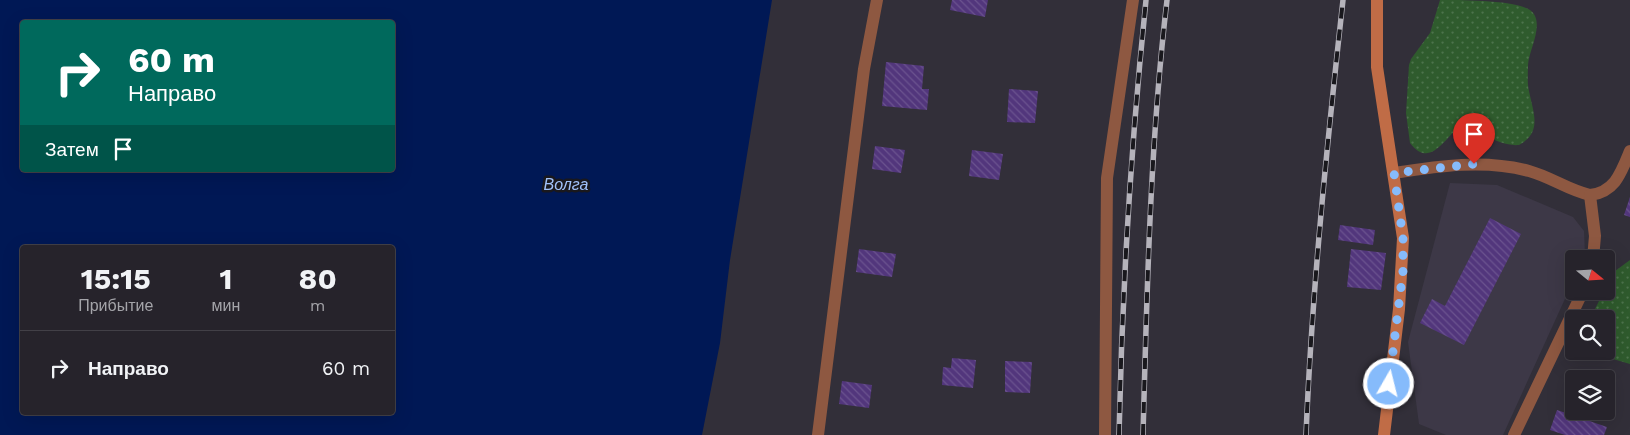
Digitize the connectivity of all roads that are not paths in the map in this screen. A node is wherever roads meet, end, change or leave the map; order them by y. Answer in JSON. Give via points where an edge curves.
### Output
{"nodes":[{"id":1,"x":877,"y":0,"type":"edge"},
{"id":2,"x":1134,"y":0,"type":"edge"},
{"id":3,"x":1377,"y":0,"type":"edge"},
{"id":4,"x":1630,"y":151,"type":"edge"},
{"id":5,"x":1394,"y":173,"type":"junction"},
{"id":6,"x":1590,"y":195,"type":"junction"},
{"id":7,"x":1594,"y":250,"type":"edge"},
{"id":8,"x":1579,"y":300,"type":"edge"},
{"id":9,"x":818,"y":435,"type":"edge"},
{"id":10,"x":1105,"y":435,"type":"edge"},
{"id":11,"x":1384,"y":435,"type":"edge"},
{"id":12,"x":1514,"y":435,"type":"edge"}],
"edges":[{"from":1,"to":9,"type":"street","via":[[864,69]]},
{"from":2,"to":10,"type":"street","via":[[1106,178]]},
{"from":3,"to":5,"type":"main road","via":[[1377,67]]},
{"from":4,"to":6,"type":"street","via":[[1610,189]]},
{"from":5,"to":6,"type":"street","via":[[1456,164],[1511,167],[1546,176]]},
{"from":5,"to":11,"type":"main road","via":[[1403,238],[1403,271]]},
{"from":6,"to":7,"type":"street"},
{"from":8,"to":12,"type":"street"}]}
